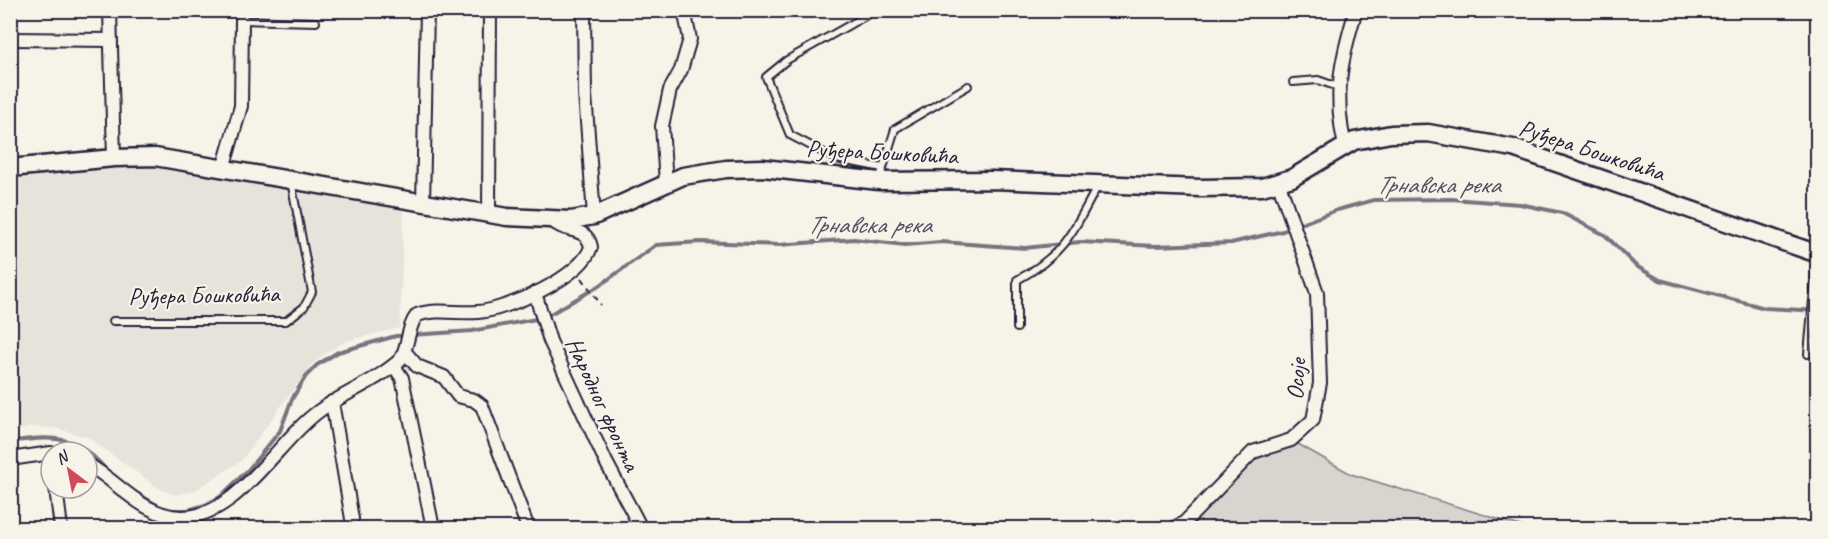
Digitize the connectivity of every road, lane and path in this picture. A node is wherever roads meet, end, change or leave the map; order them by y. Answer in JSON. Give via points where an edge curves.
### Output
{"nodes":[{"id":1,"x":110,"y":10,"type":"edge"},
{"id":2,"x":427,"y":10,"type":"edge"},
{"id":3,"x":490,"y":10,"type":"edge"},
{"id":4,"x":584,"y":10,"type":"edge"},
{"id":5,"x":684,"y":10,"type":"edge"},
{"id":6,"x":876,"y":10,"type":"edge"},
{"id":7,"x":1356,"y":10,"type":"edge"},
{"id":8,"x":242,"y":20,"type":"joint"},
{"id":9,"x":316,"y":22,"type":"dead end"},
{"id":10,"x":10,"y":39,"type":"edge"},
{"id":11,"x":111,"y":40,"type":"junction"},
{"id":12,"x":1293,"y":82,"type":"dead end"},
{"id":13,"x":968,"y":86,"type":"dead end"},
{"id":14,"x":1338,"y":87,"type":"junction"},
{"id":15,"x":1345,"y":146,"type":"junction"},
{"id":16,"x":114,"y":158,"type":"junction"},
{"id":17,"x":10,"y":168,"type":"edge"},
{"id":18,"x":223,"y":169,"type":"junction"},
{"id":19,"x":881,"y":175,"type":"junction"},
{"id":20,"x":291,"y":180,"type":"junction"},
{"id":21,"x":666,"y":183,"type":"junction"},
{"id":22,"x":1098,"y":183,"type":"junction"},
{"id":23,"x":1279,"y":184,"type":"junction"},
{"id":24,"x":423,"y":204,"type":"junction"},
{"id":25,"x":489,"y":214,"type":"junction"},
{"id":26,"x":594,"y":216,"type":"junction"},
{"id":27,"x":552,"y":220,"type":"junction"},
{"id":28,"x":1817,"y":254,"type":"edge"},
{"id":29,"x":587,"y":283,"type":"dead end"},
{"id":30,"x":536,"y":293,"type":"junction"},
{"id":31,"x":601,"y":305,"type":"dead end"},
{"id":32,"x":113,"y":321,"type":"dead end"},
{"id":33,"x":1017,"y":328,"type":"dead end"},
{"id":34,"x":406,"y":349,"type":"junction"},
{"id":35,"x":1808,"y":354,"type":"dead end"},
{"id":36,"x":394,"y":366,"type":"junction"},
{"id":37,"x":333,"y":402,"type":"junction"},
{"id":38,"x":39,"y":455,"type":"edge"},
{"id":39,"x":10,"y":459,"type":"edge"},
{"id":40,"x":99,"y":473,"type":"edge"},
{"id":41,"x":58,"y":500,"type":"edge"},
{"id":42,"x":352,"y":519,"type":"dead end"},
{"id":43,"x":180,"y":523,"type":"edge"},
{"id":44,"x":62,"y":528,"type":"edge"},
{"id":45,"x":433,"y":528,"type":"edge"},
{"id":46,"x":528,"y":528,"type":"edge"},
{"id":47,"x":640,"y":528,"type":"edge"},
{"id":48,"x":1174,"y":528,"type":"edge"}],
"edges":[{"from":1,"to":11,"type":"street"},
{"from":2,"to":24,"type":"street"},
{"from":3,"to":25,"type":"street"},
{"from":4,"to":26,"type":"street","via":[[585,94]]},
{"from":5,"to":21,"type":"street","via":[[690,39],[670,90],[662,126]]},
{"from":6,"to":19,"type":"lane","name":"Руђера Бошковића","via":[[787,60],[766,77],[790,135],[836,159]]},
{"from":7,"to":14,"type":"street"},
{"from":8,"to":9,"type":"lane"},
{"from":8,"to":18,"type":"street","via":[[241,106]]},
{"from":10,"to":11,"type":"street"},
{"from":11,"to":16,"type":"street"},
{"from":12,"to":14,"type":"lane","via":[[1318,80]]},
{"from":13,"to":19,"type":"lane","via":[[895,129]]},
{"from":14,"to":15,"type":"street","via":[[1338,117]]},
{"from":15,"to":23,"type":"main road","name":"Руђера Бошковића"},
{"from":15,"to":28,"type":"main road","name":"Руђера Бошковића","via":[[1391,134],[1428,133],[1483,141],[1522,151]]},
{"from":16,"to":17,"type":"main road","name":"Руђера Бошковића"},
{"from":16,"to":18,"type":"main road","name":"Руђера Бошковића","via":[[155,157]]},
{"from":18,"to":20,"type":"main road","name":"Руђера Бошковића"},
{"from":19,"to":21,"type":"main road","name":"Руђера Бошковића","via":[[750,168],[694,173]]},
{"from":19,"to":22,"type":"main road","name":"Руђера Бошковића"},
{"from":20,"to":24,"type":"main road","name":"Руђера Бошковића"},
{"from":20,"to":32,"type":"lane","name":"Руђера Бошковића","via":[[312,292],[304,307],[286,321]]},
{"from":21,"to":26,"type":"main road","name":"Руђера Бошковића"},
{"from":22,"to":23,"type":"main road","name":"Руђера Бошковића","via":[[1233,188]]},
{"from":22,"to":33,"type":"lane","via":[[1060,251],[1017,280]]},
{"from":23,"to":48,"type":"street","name":"Осоје","via":[[1317,293],[1320,383],[1313,420],[1292,440],[1253,452],[1184,523]]},
{"from":24,"to":25,"type":"main road","name":"Руђера Бошковића"},
{"from":25,"to":27,"type":"main road","name":"Руђера Бошковића"},
{"from":26,"to":27,"type":"main road","name":"Руђера Бошковића"},
{"from":27,"to":30,"type":"street","name":"Руђера Бошковића","via":[[562,228],[579,231],[591,247],[579,266]]},
{"from":28,"to":35,"type":"lane"},
{"from":29,"to":31,"type":"path"},
{"from":30,"to":34,"type":"street","via":[[488,310],[423,313],[413,320]]},
{"from":30,"to":47,"type":"street","name":"Народног фронта","via":[[544,326]]},
{"from":34,"to":36,"type":"street"},
{"from":34,"to":46,"type":"street","via":[[417,366],[444,377],[458,396],[482,406]]},
{"from":36,"to":37,"type":"street"},
{"from":36,"to":45,"type":"street","via":[[402,378]]},
{"from":37,"to":42,"type":"street"},
{"from":37,"to":43,"type":"street","via":[[295,431],[230,498]]},
{"from":38,"to":39,"type":"street"},
{"from":40,"to":43,"type":"street","via":[[146,507]]},
{"from":41,"to":44,"type":"street"}]}
